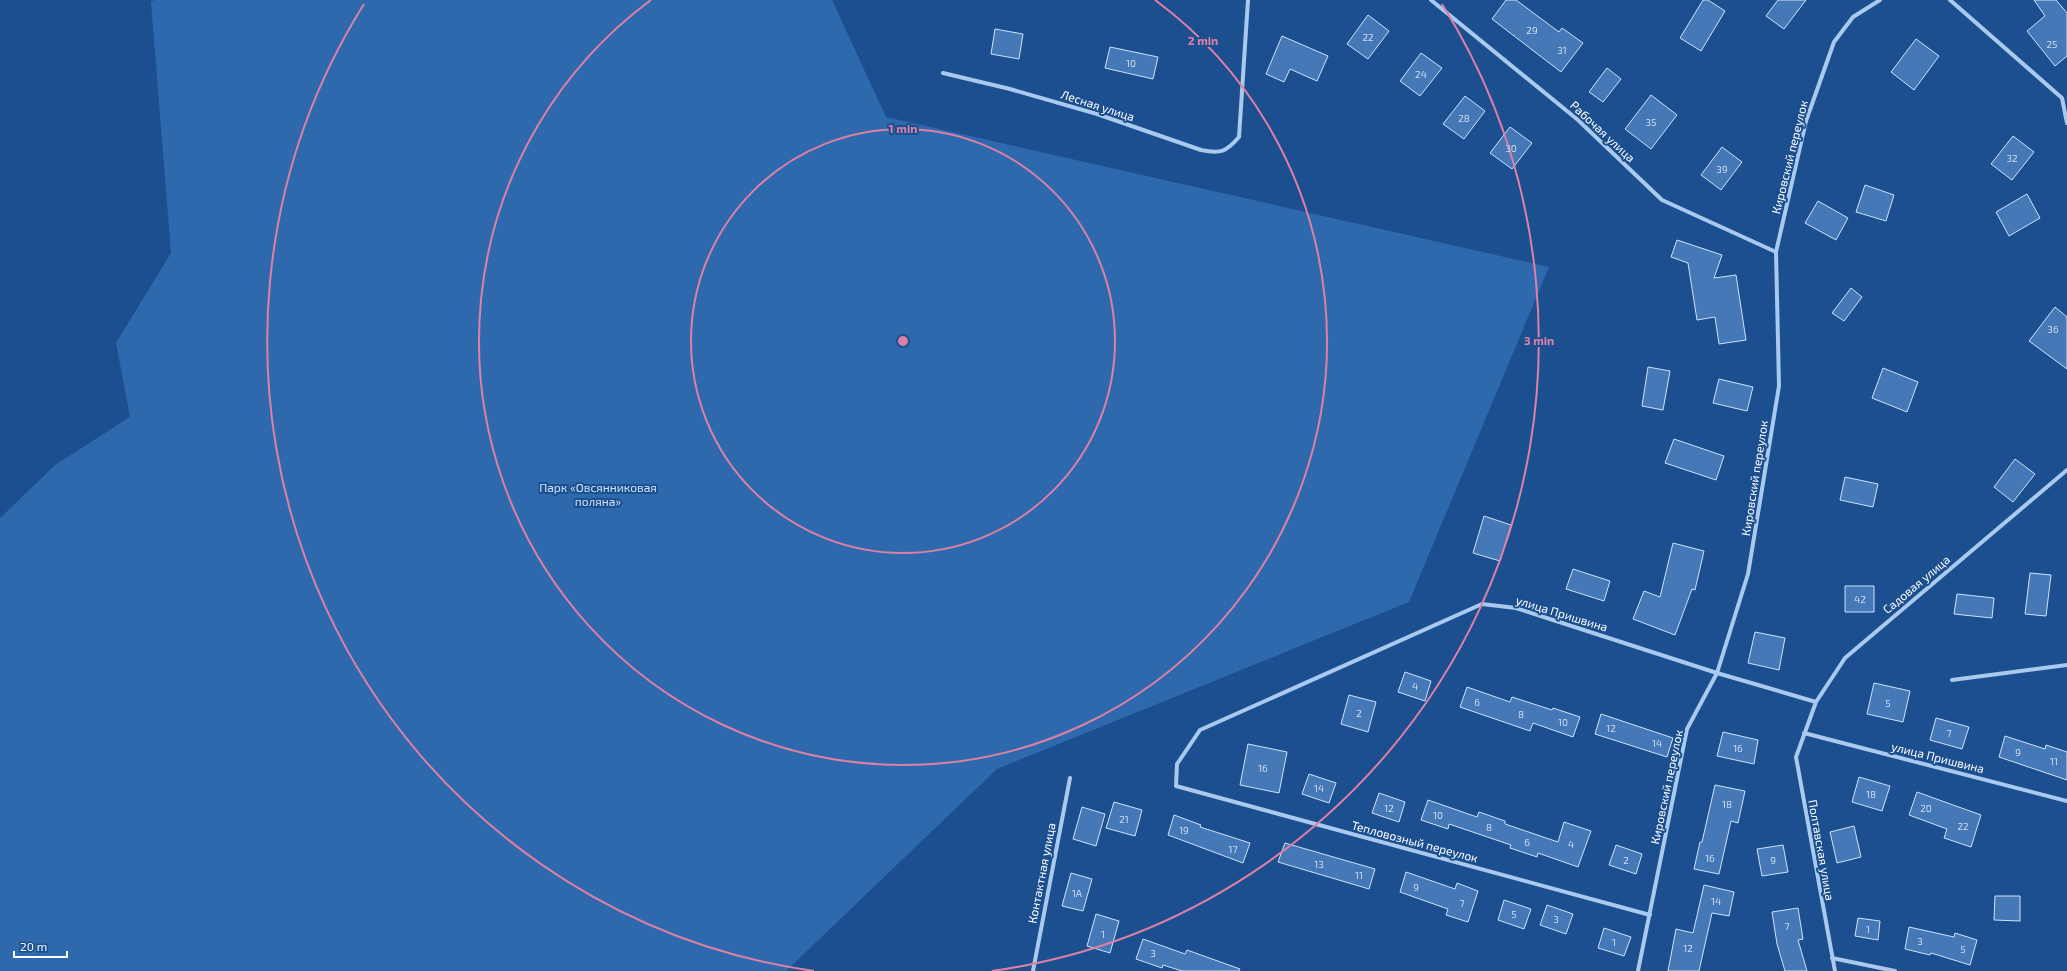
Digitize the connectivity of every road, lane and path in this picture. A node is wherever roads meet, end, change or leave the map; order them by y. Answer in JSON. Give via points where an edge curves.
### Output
{"nodes":[{"id":1,"x":1248,"y":0,"type":"edge"},
{"id":2,"x":1431,"y":0,"type":"edge"},
{"id":3,"x":1880,"y":0,"type":"edge"},
{"id":4,"x":1950,"y":0,"type":"edge"},
{"id":5,"x":943,"y":74,"type":"dead end"},
{"id":6,"x":2067,"y":123,"type":"edge"},
{"id":7,"x":1776,"y":252,"type":"junction"},
{"id":8,"x":2067,"y":470,"type":"edge"},
{"id":9,"x":2067,"y":665,"type":"edge"},
{"id":10,"x":1717,"y":673,"type":"junction"},
{"id":11,"x":1952,"y":680,"type":"dead end"},
{"id":12,"x":1816,"y":702,"type":"junction"},
{"id":13,"x":1804,"y":733,"type":"junction"},
{"id":14,"x":1070,"y":778,"type":"dead end"},
{"id":15,"x":1176,"y":786,"type":"joint"},
{"id":16,"x":2067,"y":801,"type":"edge"},
{"id":17,"x":1650,"y":915,"type":"junction"},
{"id":18,"x":1832,"y":958,"type":"junction"},
{"id":19,"x":1033,"y":971,"type":"edge"},
{"id":20,"x":1638,"y":971,"type":"edge"},
{"id":21,"x":1834,"y":971,"type":"edge"},
{"id":22,"x":1895,"y":971,"type":"edge"}],
"edges":[{"from":1,"to":5,"type":"street","name":"Лесная улица","via":[[1239,137],[1229,149],[1216,153],[1097,114],[1010,89]]},
{"from":2,"to":7,"type":"street","name":"Рабочая улица","via":[[1578,120],[1662,200]]},
{"from":3,"to":7,"type":"street","name":"Кировский переулок","via":[[1854,17],[1834,42],[1806,121]]},
{"from":4,"to":6,"type":"street","via":[[2062,98]]},
{"from":7,"to":10,"type":"street","name":"Кировский переулок","via":[[1778,386],[1748,574]]},
{"from":8,"to":12,"type":"street","name":"Садовая улица","via":[[1845,658]]},
{"from":9,"to":11,"type":"street"},
{"from":10,"to":12,"type":"street","name":"улица Пришвина"},
{"from":10,"to":15,"type":"street","name":"улица Пришвина","via":[[1516,608],[1482,604],[1200,730],[1177,764]]},
{"from":10,"to":17,"type":"street","name":"Кировский переулок","via":[[1687,729]]},
{"from":12,"to":13,"type":"street","name":"Садовая улица"},
{"from":13,"to":16,"type":"street","name":"улица Пришвина"},
{"from":13,"to":18,"type":"street","name":"Полтавская улица","via":[[1796,757]]},
{"from":14,"to":19,"type":"street","name":"Контактная улица"},
{"from":15,"to":17,"type":"street","name":"Тепловозный переулок"},
{"from":17,"to":20,"type":"street","name":"Кировский переулок"},
{"from":18,"to":21,"type":"street","name":"Полтавская улица"},
{"from":18,"to":22,"type":"street"}]}
